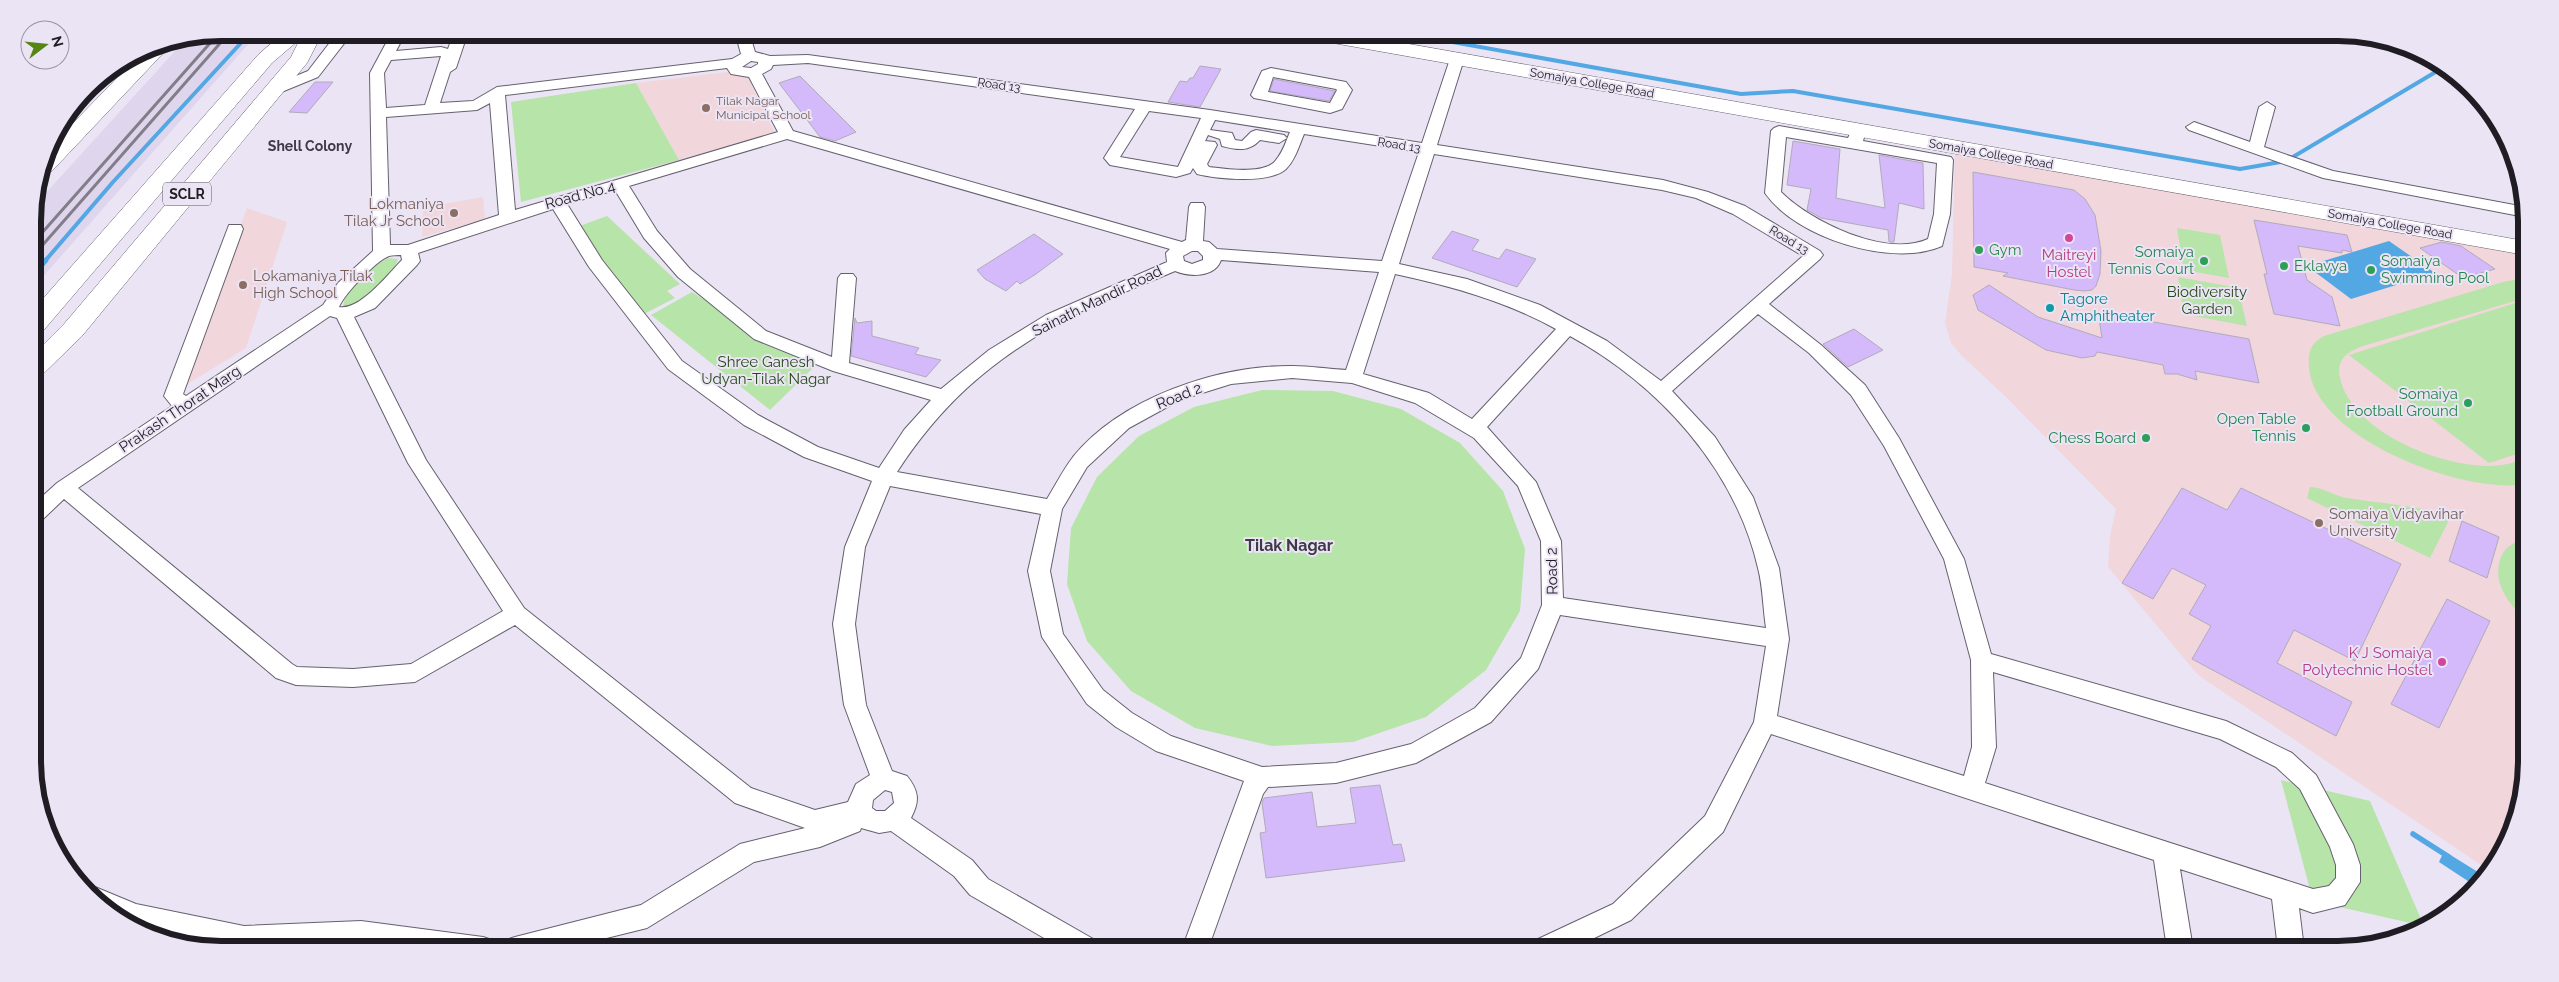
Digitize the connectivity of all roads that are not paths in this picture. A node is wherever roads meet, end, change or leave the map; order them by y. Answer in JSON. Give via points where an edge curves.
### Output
{"nodes":[{"id":1,"x":273,"y":41,"type":"edge"},
{"id":2,"x":309,"y":41,"type":"edge"},
{"id":3,"x":319,"y":41,"type":"edge"},
{"id":4,"x":339,"y":41,"type":"edge"},
{"id":5,"x":394,"y":41,"type":"edge"},
{"id":6,"x":458,"y":41,"type":"edge"},
{"id":7,"x":745,"y":41,"type":"edge"},
{"id":8,"x":1356,"y":41,"type":"edge"},
{"id":9,"x":149,"y":56,"type":"edge"},
{"id":10,"x":387,"y":56,"type":"junction"},
{"id":11,"x":749,"y":56,"type":"junction"},
{"id":12,"x":300,"y":59,"type":"junction"},
{"id":13,"x":1457,"y":59,"type":"junction"},
{"id":14,"x":766,"y":61,"type":"junction"},
{"id":15,"x":735,"y":63,"type":"junction"},
{"id":16,"x":754,"y":73,"type":"junction"},
{"id":17,"x":274,"y":90,"type":"junction"},
{"id":18,"x":497,"y":91,"type":"junction"},
{"id":19,"x":1265,"y":96,"type":"junction"},
{"id":20,"x":1144,"y":106,"type":"junction"},
{"id":21,"x":2266,"y":107,"type":"dead end"},
{"id":22,"x":433,"y":108,"type":"junction"},
{"id":23,"x":378,"y":112,"type":"junction"},
{"id":24,"x":1218,"y":116,"type":"junction"},
{"id":25,"x":1253,"y":122,"type":"junction"},
{"id":26,"x":1780,"y":124,"type":"junction"},
{"id":27,"x":2194,"y":127,"type":"dead end"},
{"id":28,"x":786,"y":134,"type":"junction"},
{"id":29,"x":1215,"y":134,"type":"junction"},
{"id":30,"x":1296,"y":134,"type":"junction"},
{"id":31,"x":1428,"y":149,"type":"junction"},
{"id":32,"x":2262,"y":151,"type":"junction"},
{"id":33,"x":1945,"y":153,"type":"junction"},
{"id":34,"x":54,"y":156,"type":"edge"},
{"id":35,"x":620,"y":184,"type":"junction"},
{"id":36,"x":557,"y":201,"type":"junction"},
{"id":37,"x":1197,"y":207,"type":"dead end"},
{"id":38,"x":2517,"y":211,"type":"edge"},
{"id":39,"x":506,"y":217,"type":"junction"},
{"id":40,"x":235,"y":229,"type":"dead end"},
{"id":41,"x":2518,"y":247,"type":"edge"},
{"id":42,"x":409,"y":250,"type":"junction"},
{"id":43,"x":382,"y":253,"type":"junction"},
{"id":44,"x":1181,"y":253,"type":"junction"},
{"id":45,"x":1212,"y":254,"type":"junction"},
{"id":46,"x":1390,"y":267,"type":"junction"},
{"id":47,"x":846,"y":278,"type":"dead end"},
{"id":48,"x":1757,"y":304,"type":"junction"},
{"id":49,"x":337,"y":311,"type":"junction"},
{"id":50,"x":41,"y":317,"type":"edge"},
{"id":51,"x":1568,"y":327,"type":"junction"},
{"id":52,"x":73,"y":330,"type":"junction"},
{"id":53,"x":41,"y":361,"type":"edge"},
{"id":54,"x":840,"y":367,"type":"junction"},
{"id":55,"x":41,"y":377,"type":"edge"},
{"id":56,"x":1353,"y":377,"type":"junction"},
{"id":57,"x":1661,"y":391,"type":"junction"},
{"id":58,"x":944,"y":397,"type":"junction"},
{"id":59,"x":185,"y":406,"type":"junction"},
{"id":60,"x":1474,"y":429,"type":"junction"},
{"id":61,"x":883,"y":477,"type":"junction"},
{"id":62,"x":64,"y":488,"type":"junction"},
{"id":63,"x":1052,"y":508,"type":"junction"},
{"id":64,"x":41,"y":511,"type":"edge"},
{"id":65,"x":1553,"y":605,"type":"junction"},
{"id":66,"x":516,"y":614,"type":"junction"},
{"id":67,"x":1778,"y":639,"type":"junction"},
{"id":68,"x":1982,"y":660,"type":"junction"},
{"id":69,"x":1766,"y":722,"type":"junction"},
{"id":70,"x":1262,"y":777,"type":"junction"},
{"id":71,"x":884,"y":780,"type":"junction"},
{"id":72,"x":1972,"y":790,"type":"junction"},
{"id":73,"x":862,"y":814,"type":"junction"},
{"id":74,"x":894,"y":819,"type":"junction"},
{"id":75,"x":2164,"y":852,"type":"junction"},
{"id":76,"x":2284,"y":891,"type":"junction"},
{"id":77,"x":120,"y":910,"type":"edge"},
{"id":78,"x":418,"y":941,"type":"edge"},
{"id":79,"x":550,"y":941,"type":"edge"},
{"id":80,"x":1072,"y":941,"type":"edge"},
{"id":81,"x":1198,"y":941,"type":"edge"},
{"id":82,"x":1562,"y":941,"type":"edge"},
{"id":83,"x":2179,"y":941,"type":"edge"},
{"id":84,"x":2290,"y":941,"type":"edge"}],
"edges":[{"from":1,"to":50,"type":"main road","number":"SCLR"},
{"from":2,"to":12,"type":"main road","number":"SCLR"},
{"from":3,"to":12,"type":"main road"},
{"from":4,"to":17,"type":"street","via":[[312,74]]},
{"from":5,"to":10,"type":"street"},
{"from":6,"to":22,"type":"street"},
{"from":7,"to":11,"type":"street"},
{"from":8,"to":13,"type":"main road","name":"Somaiya College Road"},
{"from":9,"to":34,"type":"main road"},
{"from":10,"to":22,"type":"street","via":[[449,54]]},
{"from":10,"to":23,"type":"street","via":[[377,73]]},
{"from":11,"to":14,"type":"street","via":[[760,56]]},
{"from":11,"to":15,"type":"street"},
{"from":12,"to":17,"type":"main road","number":"SCLR"},
{"from":13,"to":26,"type":"main road","name":"Somaiya College Road"},
{"from":13,"to":31,"type":"street"},
{"from":14,"to":16,"type":"street","via":[[766,66]]},
{"from":14,"to":20,"type":"street","name":"Road 13","via":[[808,58]]},
{"from":15,"to":16,"type":"street","via":[[736,71]]},
{"from":15,"to":18,"type":"street"},
{"from":16,"to":28,"type":"street"},
{"from":17,"to":52,"type":"main road","number":"SCLR"},
{"from":18,"to":22,"type":"street","via":[[477,105]]},
{"from":18,"to":39,"type":"street"},
{"from":19,"to":19,"type":"street","via":[[1258,94],[1267,74],[1272,72],[1342,85],[1345,90],[1333,108]]},
{"from":19,"to":25,"type":"street"},
{"from":20,"to":24,"type":"street","name":"Road 13"},
{"from":20,"to":24,"type":"street","via":[[1112,158],[1116,162],[1176,172],[1184,170]]},
{"from":21,"to":32,"type":"street"},
{"from":22,"to":23,"type":"street"},
{"from":23,"to":43,"type":"street"},
{"from":24,"to":25,"type":"street","name":"Road 13"},
{"from":24,"to":29,"type":"street"},
{"from":25,"to":30,"type":"street","name":"Road 13"},
{"from":26,"to":33,"type":"main road","name":"Somaiya College Road"},
{"from":26,"to":33,"type":"street","via":[[1773,193],[1789,209],[1828,233],[1862,244],[1921,249],[1936,242],[1942,214]]},
{"from":27,"to":32,"type":"street"},
{"from":28,"to":35,"type":"street","name":"Road No 4"},
{"from":28,"to":44,"type":"street","via":[[1140,237],[1147,244]]},
{"from":29,"to":30,"type":"street","via":[[1227,136],[1228,143],[1245,146],[1258,135]]},
{"from":29,"to":30,"type":"street","via":[[1198,166],[1202,171],[1228,175],[1280,166]]},
{"from":30,"to":31,"type":"street","name":"Road 13"},
{"from":31,"to":46,"type":"street"},
{"from":31,"to":48,"type":"street","name":"Road 13","via":[[1663,185],[1702,195],[1739,210],[1814,255]]},
{"from":32,"to":38,"type":"street","via":[[2329,175]]},
{"from":33,"to":41,"type":"main road","name":"Somaiya College Road"},
{"from":35,"to":36,"type":"street","name":"Road No 4"},
{"from":35,"to":54,"type":"street","via":[[650,234],[684,273],[760,335]]},
{"from":36,"to":39,"type":"street","name":"Road No 4"},
{"from":36,"to":61,"type":"street","via":[[595,263],[675,365],[768,430],[810,452]]},
{"from":37,"to":44,"type":"street"},
{"from":39,"to":42,"type":"street","name":"Road No 4"},
{"from":40,"to":59,"type":"street","via":[[172,396]]},
{"from":42,"to":43,"type":"street","name":"Road No 4"},
{"from":42,"to":49,"type":"street","via":[[411,261],[369,304]]},
{"from":43,"to":49,"type":"street","via":[[331,302]]},
{"from":44,"to":45,"type":"street","via":[[1207,248]]},
{"from":44,"to":45,"type":"street","via":[[1185,269],[1198,270],[1208,265]]},
{"from":44,"to":58,"type":"street","name":"Sainath Mandir Road","via":[[1052,319],[995,354]]},
{"from":45,"to":46,"type":"street"},
{"from":46,"to":51,"type":"street","via":[[1462,282],[1534,309]]},
{"from":46,"to":56,"type":"street"},
{"from":47,"to":54,"type":"street"},
{"from":48,"to":57,"type":"street","name":"Road 13"},
{"from":48,"to":68,"type":"street","via":[[1815,349],[1858,390],[1892,443],[1954,559]]},
{"from":49,"to":59,"type":"street","name":"Prakash Thorat Marg"},
{"from":49,"to":66,"type":"street","via":[[418,463]]},
{"from":51,"to":57,"type":"street","via":[[1601,345]]},
{"from":51,"to":60,"type":"street"},
{"from":52,"to":53,"type":"main road","number":"SCLR"},
{"from":52,"to":55,"type":"main road"},
{"from":54,"to":58,"type":"street"},
{"from":56,"to":60,"type":"street","name":"Road 2","via":[[1422,398]]},
{"from":56,"to":63,"type":"street","name":"Road 2","via":[[1292,372],[1266,374],[1231,378],[1173,395],[1122,424],[1080,462]]},
{"from":57,"to":67,"type":"street","via":[[1708,442],[1746,502],[1769,568]]},
{"from":58,"to":61,"type":"street","name":"Sainath Mandir Road","via":[[911,435]]},
{"from":59,"to":62,"type":"street","name":"Prakash Thorat Marg"},
{"from":60,"to":65,"type":"street","name":"Road 2","via":[[1526,482],[1552,541]]},
{"from":61,"to":63,"type":"street"},
{"from":61,"to":71,"type":"street","name":"Sainath Mandir Road","via":[[855,547],[844,624],[855,705]]},
{"from":62,"to":64,"type":"street","name":"Prakash Thorat Marg"},
{"from":62,"to":66,"type":"street","via":[[284,670],[296,676],[353,678],[415,672]]},
{"from":63,"to":70,"type":"street","name":"Road 2","via":[[1039,571],[1053,636],[1095,697],[1124,720],[1164,744]]},
{"from":65,"to":67,"type":"street"},
{"from":65,"to":70,"type":"street","name":"Road 2","via":[[1530,663],[1483,715],[1416,753],[1336,772]]},
{"from":66,"to":73,"type":"street","via":[[744,796],[815,821]]},
{"from":67,"to":69,"type":"street"},
{"from":68,"to":72,"type":"street","via":[[1984,746]]},
{"from":68,"to":76,"type":"street","via":[[2226,730],[2284,760],[2308,782],[2341,844],[2348,864],[2348,882],[2336,897],[2313,901]]},
{"from":69,"to":72,"type":"street"},
{"from":69,"to":82,"type":"street","via":[[1714,824],[1622,912]]},
{"from":70,"to":81,"type":"street","via":[[1253,788]]},
{"from":71,"to":73,"type":"street","via":[[876,782],[863,793],[860,799]]},
{"from":71,"to":74,"type":"street","via":[[899,782],[908,793],[906,807]]},
{"from":72,"to":75,"type":"street"},
{"from":73,"to":74,"type":"street","via":[[878,823]]},
{"from":73,"to":79,"type":"street","via":[[820,836],[749,852],[646,916]]},
{"from":74,"to":80,"type":"street","via":[[963,868],[979,887]]},
{"from":75,"to":76,"type":"street"},
{"from":75,"to":83,"type":"street"},
{"from":76,"to":84,"type":"street"},
{"from":77,"to":78,"type":"street","via":[[135,916],[244,938],[361,933]]}]}
